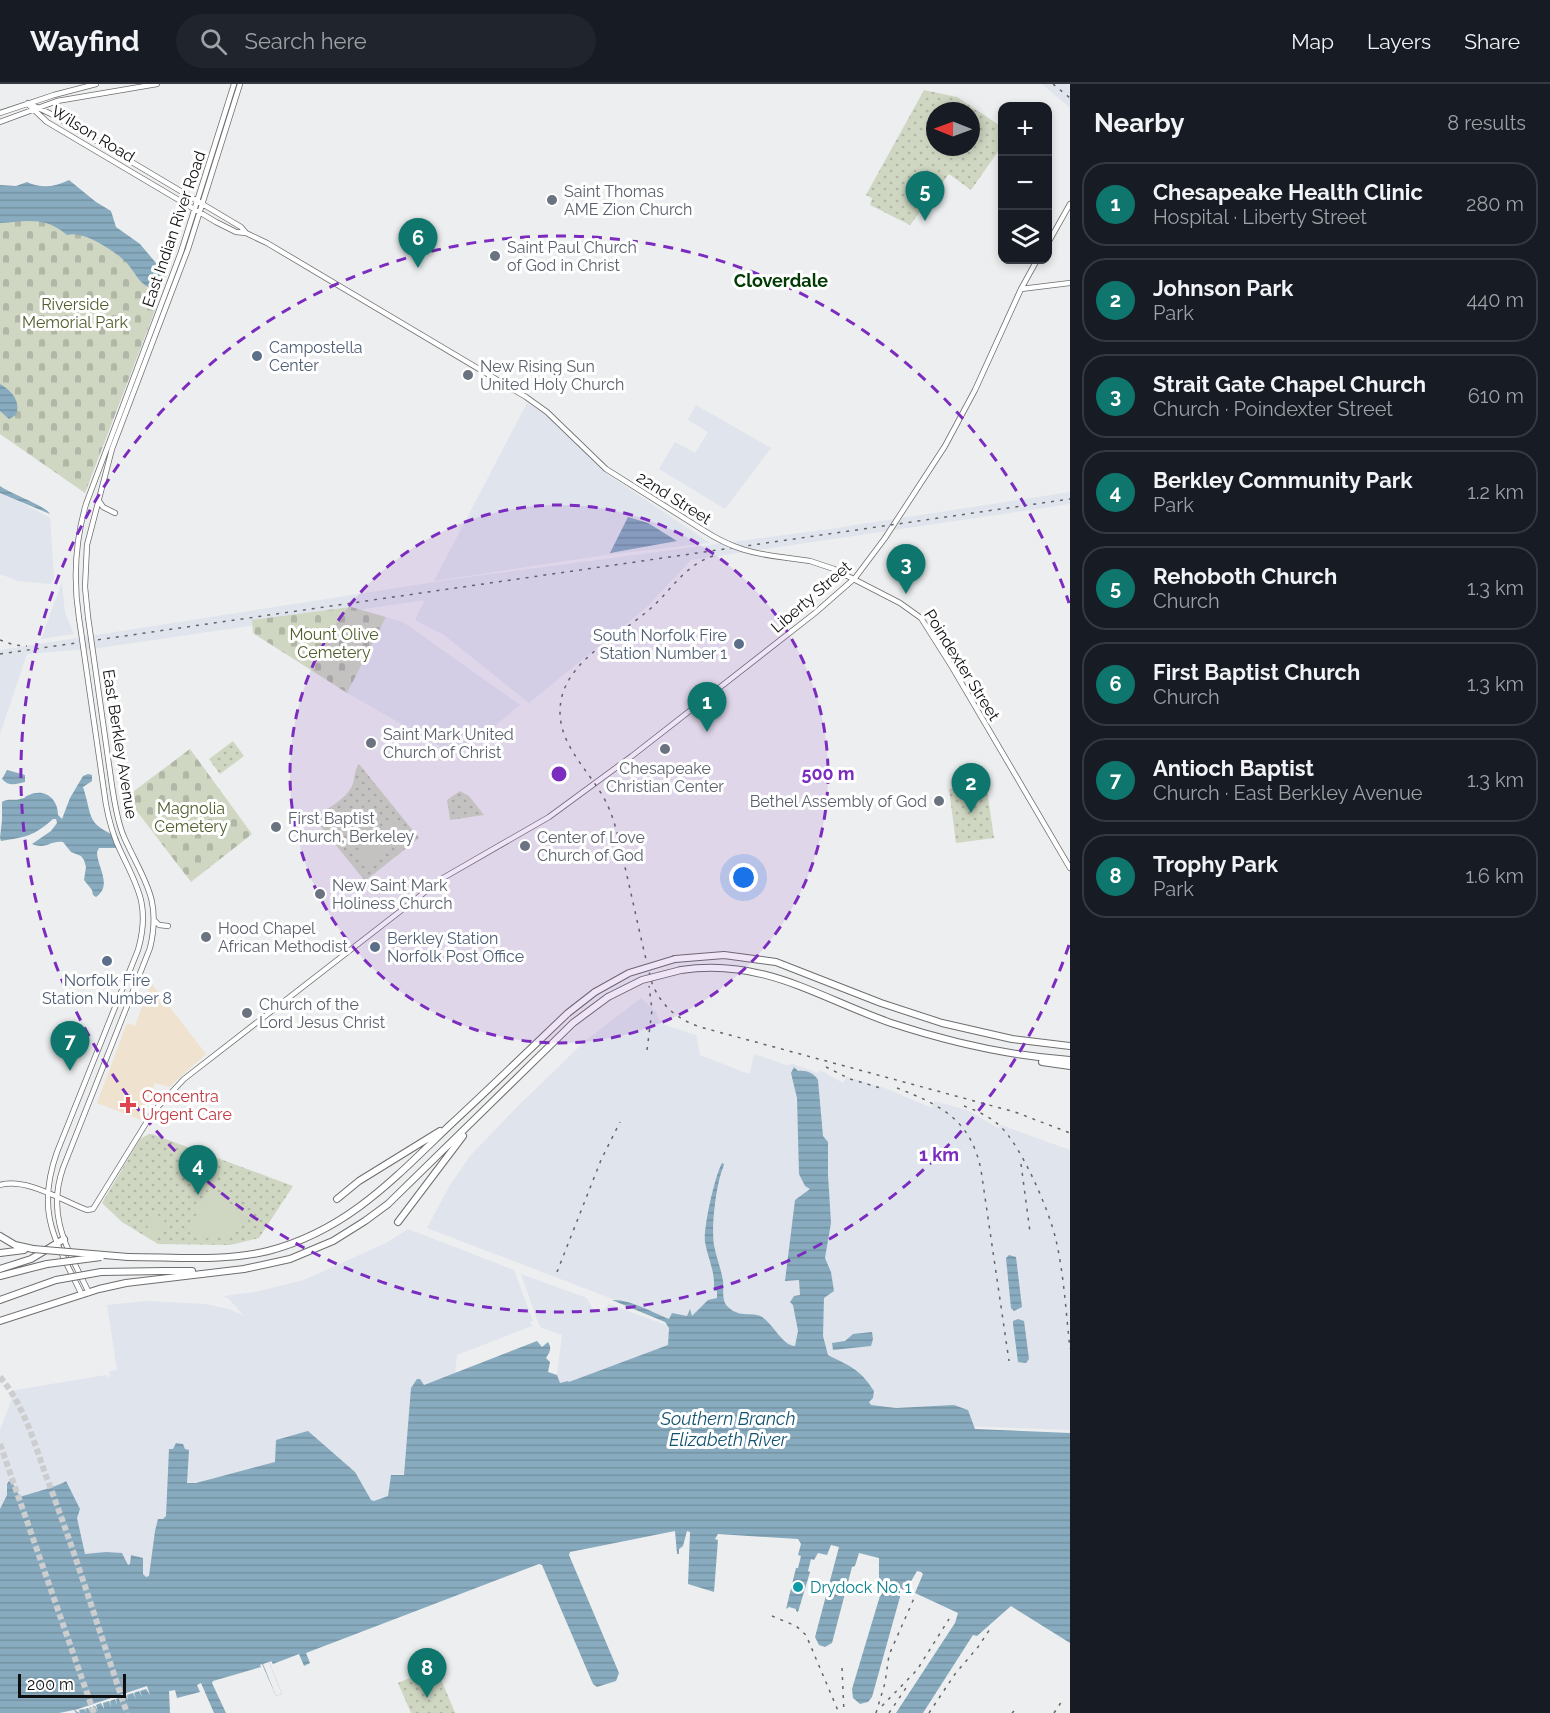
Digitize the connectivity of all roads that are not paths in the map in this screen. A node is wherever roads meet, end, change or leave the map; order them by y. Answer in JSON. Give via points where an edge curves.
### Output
{"nodes":[{"id":1,"x":96,"y":84,"type":"edge"},
{"id":2,"x":157,"y":84,"type":"edge"},
{"id":3,"x":234,"y":84,"type":"edge"},
{"id":4,"x":240,"y":84,"type":"edge"},
{"id":5,"x":28,"y":103,"type":"junction"},
{"id":6,"x":36,"y":109,"type":"junction"},
{"id":7,"x":0,"y":113,"type":"edge"},
{"id":8,"x":0,"y":122,"type":"edge"},
{"id":9,"x":200,"y":203,"type":"junction"},
{"id":10,"x":1070,"y":204,"type":"edge"},
{"id":11,"x":197,"y":211,"type":"junction"},
{"id":12,"x":246,"y":233,"type":"junction"},
{"id":13,"x":1052,"y":235,"type":"edge"},
{"id":14,"x":1035,"y":264,"type":"edge"},
{"id":15,"x":1070,"y":283,"type":"edge"},
{"id":16,"x":1021,"y":289,"type":"junction"},
{"id":17,"x":564,"y":429,"type":"joint"},
{"id":18,"x":99,"y":499,"type":"junction"},
{"id":19,"x":94,"y":513,"type":"joint"},
{"id":20,"x":115,"y":513,"type":"dead end"},
{"id":21,"x":82,"y":516,"type":"joint"},
{"id":22,"x":788,"y":558,"type":"joint"},
{"id":23,"x":855,"y":578,"type":"junction"},
{"id":24,"x":1061,"y":850,"type":"junction"},
{"id":25,"x":1070,"y":862,"type":"edge"},
{"id":26,"x":1070,"y":868,"type":"edge"},
{"id":27,"x":154,"y":920,"type":"junction"},
{"id":28,"x":168,"y":926,"type":"dead end"},
{"id":29,"x":1070,"y":1045,"type":"edge"},
{"id":30,"x":994,"y":1050,"type":"junction"},
{"id":31,"x":1070,"y":1060,"type":"edge"},
{"id":32,"x":1070,"y":1066,"type":"edge"},
{"id":33,"x":498,"y":1097,"type":"junction"},
{"id":34,"x":464,"y":1112,"type":"junction"},
{"id":35,"x":0,"y":1185,"type":"edge"},
{"id":36,"x":47,"y":1194,"type":"junction"},
{"id":37,"x":56,"y":1197,"type":"junction"},
{"id":38,"x":337,"y":1199,"type":"dead end"},
{"id":39,"x":398,"y":1222,"type":"dead end"},
{"id":40,"x":0,"y":1236,"type":"edge"},
{"id":41,"x":64,"y":1239,"type":"junction"},
{"id":42,"x":57,"y":1243,"type":"junction"},
{"id":43,"x":33,"y":1249,"type":"junction"},
{"id":44,"x":0,"y":1253,"type":"edge"},
{"id":45,"x":128,"y":1257,"type":"junction"},
{"id":46,"x":0,"y":1269,"type":"edge"},
{"id":47,"x":164,"y":1274,"type":"junction"},
{"id":48,"x":0,"y":1276,"type":"edge"},
{"id":49,"x":86,"y":1294,"type":"junction"},
{"id":50,"x":0,"y":1300,"type":"edge"},
{"id":51,"x":0,"y":1321,"type":"edge"}],
"edges":[{"from":1,"to":5,"type":"main road"},
{"from":2,"to":6,"type":"main road","via":[[63,100]]},
{"from":3,"to":9,"type":"main road","name":"East Indian River Road"},
{"from":4,"to":9,"type":"main road","name":"East Indian River Road"},
{"from":5,"to":6,"type":"main road","name":"Wilson Road"},
{"from":5,"to":7,"type":"main road"},
{"from":6,"to":8,"type":"main road"},
{"from":6,"to":9,"type":"main road","name":"Wilson Road"},
{"from":6,"to":11,"type":"main road","name":"Wilson Road","via":[[47,122]]},
{"from":9,"to":11,"type":"main road","name":"East Indian River Road"},
{"from":9,"to":12,"type":"main road","name":"Wilson Road"},
{"from":10,"to":13,"type":"main road"},
{"from":11,"to":12,"type":"main road","name":"Wilson Road","via":[[236,232]]},
{"from":11,"to":18,"type":"main road","name":"East Indian River Road","via":[[112,449]]},
{"from":11,"to":21,"type":"main road","name":"East Indian River Road"},
{"from":12,"to":17,"type":"main road","name":"Wilson Road","via":[[526,397]]},
{"from":14,"to":16,"type":"main road","name":"Liberty Street"},
{"from":15,"to":16,"type":"main road"},
{"from":16,"to":23,"type":"main road","name":"Liberty Street","via":[[945,446]]},
{"from":17,"to":22,"type":"main road","name":"22nd Street","bridge":true,"via":[[606,469],[703,530],[736,548]]},
{"from":18,"to":19,"type":"main road","name":"East Indian River Road"},
{"from":18,"to":20,"type":"main road","via":[[101,505]]},
{"from":19,"to":27,"type":"main road","name":"East Berkley Avenue","bridge":true,"via":[[85,570],[88,617],[115,806],[124,836],[150,889]]},
{"from":21,"to":36,"type":"main road","name":"East Berkley Avenue","bridge":true,"via":[[75,576],[106,806],[136,881],[144,921],[142,935],[54,1163]]},
{"from":22,"to":23,"type":"main road","name":"Poindexter Street","via":[[822,564]]},
{"from":23,"to":24,"type":"main road","name":"Poindexter Street","via":[[921,618]]},
{"from":23,"to":37,"type":"main road","name":"Liberty Street","via":[[632,756],[549,817],[443,878],[184,1079],[143,1127],[95,1207],[90,1210]]},
{"from":24,"to":25,"type":"main road","name":"Poindexter Street"},
{"from":24,"to":26,"type":"main road","name":"Poindexter Street"},
{"from":27,"to":28,"type":"main road"},
{"from":27,"to":37,"type":"main road","name":"East Berkley Avenue","via":[[150,948],[58,1181]]},
{"from":29,"to":34,"type":"highway","bridge":true,"via":[[989,1034],[923,1017],[776,962],[724,955],[675,959],[629,973],[595,992]]},
{"from":30,"to":31,"type":"highway"},
{"from":30,"to":32,"type":"highway"},
{"from":30,"to":33,"type":"highway","bridge":true,"via":[[904,1027],[757,971],[718,967],[681,970],[642,980],[608,997],[573,1023]]},
{"from":33,"to":39,"type":"highway"},
{"from":33,"to":47,"type":"highway","via":[[387,1204],[333,1241],[260,1267]]},
{"from":34,"to":38,"type":"highway"},
{"from":34,"to":45,"type":"highway","via":[[372,1199],[308,1237],[267,1251],[225,1258]]},
{"from":35,"to":36,"type":"main road","via":[[23,1184]]},
{"from":36,"to":37,"type":"main road"},
{"from":36,"to":42,"type":"main road","name":"East Berkley Avenue","via":[[47,1213]]},
{"from":37,"to":41,"type":"main road"},
{"from":40,"to":43,"type":"highway"},
{"from":41,"to":42,"type":"highway"},
{"from":41,"to":49,"type":"main road"},
{"from":42,"to":46,"type":"highway","via":[[31,1259]]},
{"from":42,"to":49,"type":"main road","name":"East Berkley Avenue"},
{"from":43,"to":44,"type":"highway"},
{"from":43,"to":45,"type":"highway","bridge":true},
{"from":45,"to":48,"type":"highway","bridge":true,"via":[[47,1264]]},
{"from":47,"to":49,"type":"highway"},
{"from":47,"to":50,"type":"highway","bridge":true,"via":[[101,1272],[56,1280]]},
{"from":49,"to":51,"type":"highway"}]}
